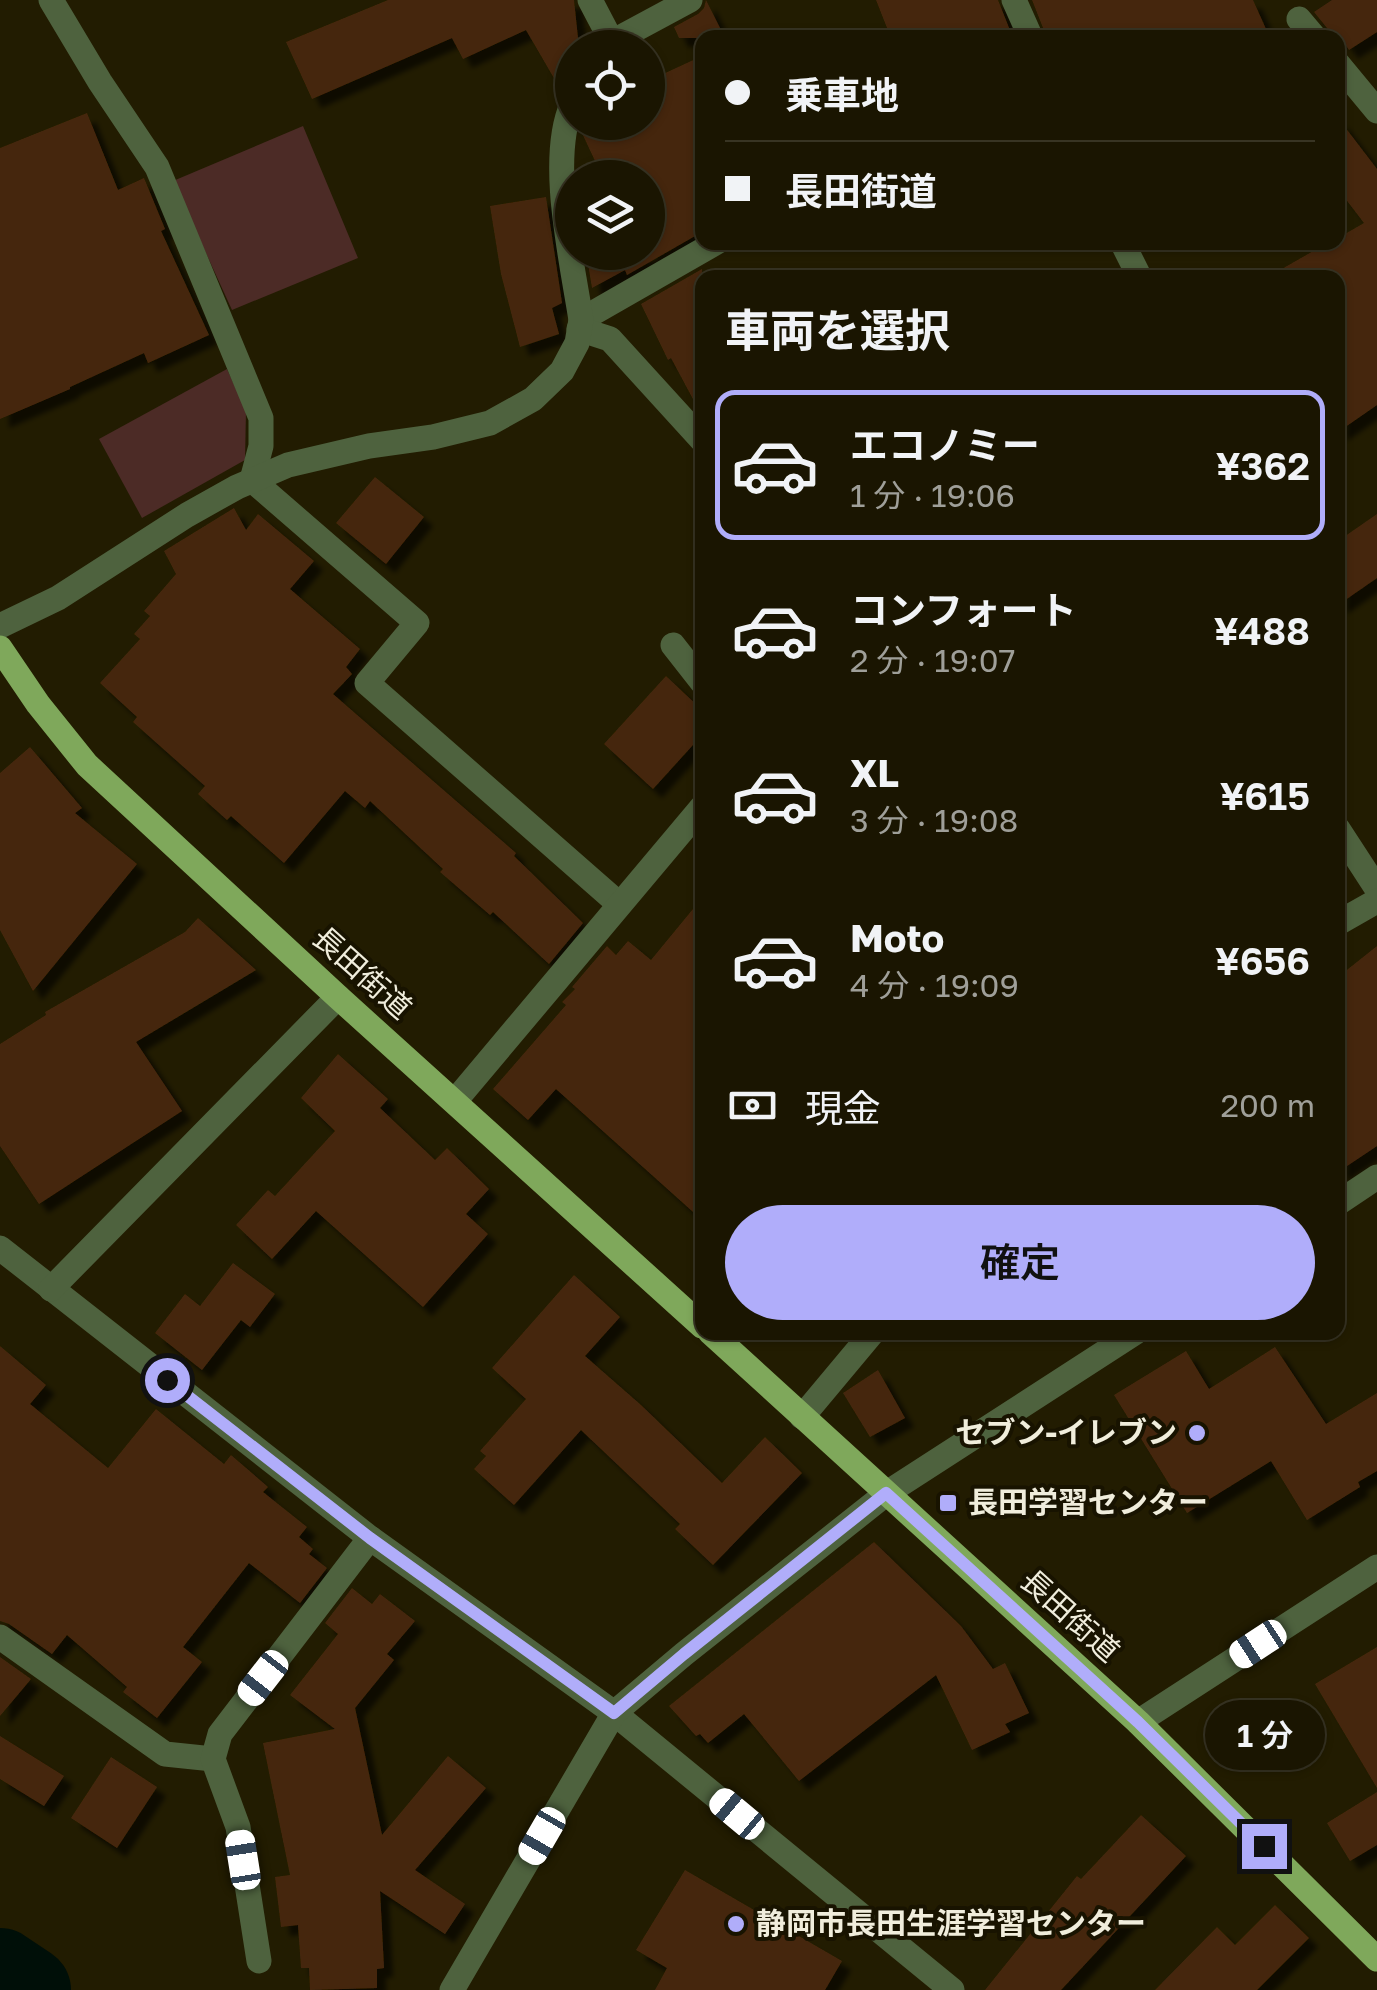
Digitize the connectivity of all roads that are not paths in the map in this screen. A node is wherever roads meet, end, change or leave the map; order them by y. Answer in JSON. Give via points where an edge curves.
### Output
{"nodes":[{"id":1,"x":51,"y":0,"type":"edge"},
{"id":2,"x":590,"y":0,"type":"edge"},
{"id":3,"x":690,"y":0,"type":"edge"},
{"id":4,"x":1014,"y":0,"type":"edge"},
{"id":5,"x":603,"y":30,"type":"edge"},
{"id":6,"x":637,"y":30,"type":"edge"},
{"id":7,"x":1027,"y":30,"type":"edge"},
{"id":8,"x":1345,"y":72,"type":"edge"},
{"id":9,"x":1377,"y":111,"type":"edge"},
{"id":10,"x":564,"y":140,"type":"edge"},
{"id":11,"x":704,"y":250,"type":"edge"},
{"id":12,"x":580,"y":324,"type":"junction"},
{"id":13,"x":695,"y":432,"type":"edge"},
{"id":14,"x":252,"y":480,"type":"junction"},
{"id":15,"x":0,"y":626,"type":"edge"},
{"id":16,"x":672,"y":645,"type":"dead end"},
{"id":17,"x":0,"y":648,"type":"edge"},
{"id":18,"x":695,"y":673,"type":"edge"},
{"id":19,"x":695,"y":815,"type":"edge"},
{"id":20,"x":1345,"y":841,"type":"edge"},
{"id":21,"x":1377,"y":889,"type":"edge"},
{"id":22,"x":1377,"y":901,"type":"edge"},
{"id":23,"x":620,"y":904,"type":"junction"},
{"id":24,"x":1345,"y":920,"type":"edge"},
{"id":25,"x":338,"y":997,"type":"junction"},
{"id":26,"x":455,"y":1102,"type":"junction"},
{"id":27,"x":1377,"y":1178,"type":"edge"},
{"id":28,"x":1345,"y":1199,"type":"edge"},
{"id":29,"x":0,"y":1248,"type":"edge"},
{"id":30,"x":52,"y":1289,"type":"junction"},
{"id":31,"x":695,"y":1320,"type":"edge"},
{"id":32,"x":719,"y":1340,"type":"edge"},
{"id":33,"x":866,"y":1340,"type":"edge"},
{"id":34,"x":1124,"y":1340,"type":"edge"},
{"id":35,"x":802,"y":1416,"type":"junction"},
{"id":36,"x":886,"y":1493,"type":"junction"},
{"id":37,"x":370,"y":1538,"type":"junction"},
{"id":38,"x":1377,"y":1567,"type":"edge"},
{"id":39,"x":0,"y":1637,"type":"edge"},
{"id":40,"x":614,"y":1713,"type":"junction"},
{"id":41,"x":1138,"y":1722,"type":"junction"},
{"id":42,"x":212,"y":1759,"type":"junction"},
{"id":43,"x":1377,"y":1959,"type":"edge"},
{"id":44,"x":259,"y":1961,"type":"dead end"},
{"id":45,"x":452,"y":1990,"type":"edge"},
{"id":46,"x":952,"y":1990,"type":"edge"}],
"edges":[{"from":1,"to":14,"type":"street","via":[[157,166],[261,418]]},
{"from":2,"to":5,"type":"street"},
{"from":3,"to":6,"type":"street"},
{"from":4,"to":7,"type":"street"},
{"from":8,"to":9,"type":"street"},
{"from":10,"to":12,"type":"street","via":[[562,178]]},
{"from":11,"to":12,"type":"street"},
{"from":12,"to":13,"type":"street","via":[[610,340]]},
{"from":12,"to":14,"type":"street","via":[[562,371],[534,399],[490,423],[288,464]]},
{"from":14,"to":15,"type":"street"},
{"from":14,"to":23,"type":"street","via":[[417,622],[368,684]]},
{"from":16,"to":18,"type":"street"},
{"from":17,"to":25,"type":"main road","name":"長田街道","via":[[87,765]]},
{"from":19,"to":23,"type":"street"},
{"from":20,"to":21,"type":"street"},
{"from":22,"to":24,"type":"street"},
{"from":23,"to":26,"type":"street"},
{"from":25,"to":26,"type":"main road","name":"長田街道"},
{"from":25,"to":30,"type":"street"},
{"from":26,"to":31,"type":"main road","name":"長田街道"},
{"from":27,"to":28,"type":"street"},
{"from":29,"to":30,"type":"street"},
{"from":30,"to":37,"type":"street"},
{"from":32,"to":35,"type":"main road","name":"長田街道"},
{"from":33,"to":35,"type":"street"},
{"from":34,"to":36,"type":"street"},
{"from":35,"to":36,"type":"main road","name":"長田街道"},
{"from":36,"to":40,"type":"street"},
{"from":36,"to":41,"type":"main road","name":"長田街道"},
{"from":37,"to":40,"type":"street"},
{"from":37,"to":42,"type":"street","via":[[220,1734]]},
{"from":38,"to":41,"type":"street"},
{"from":39,"to":42,"type":"street","via":[[166,1754]]},
{"from":40,"to":45,"type":"street"},
{"from":40,"to":46,"type":"street"},
{"from":41,"to":43,"type":"main road","name":"長田街道"},
{"from":42,"to":44,"type":"street","via":[[238,1827]]}]}
